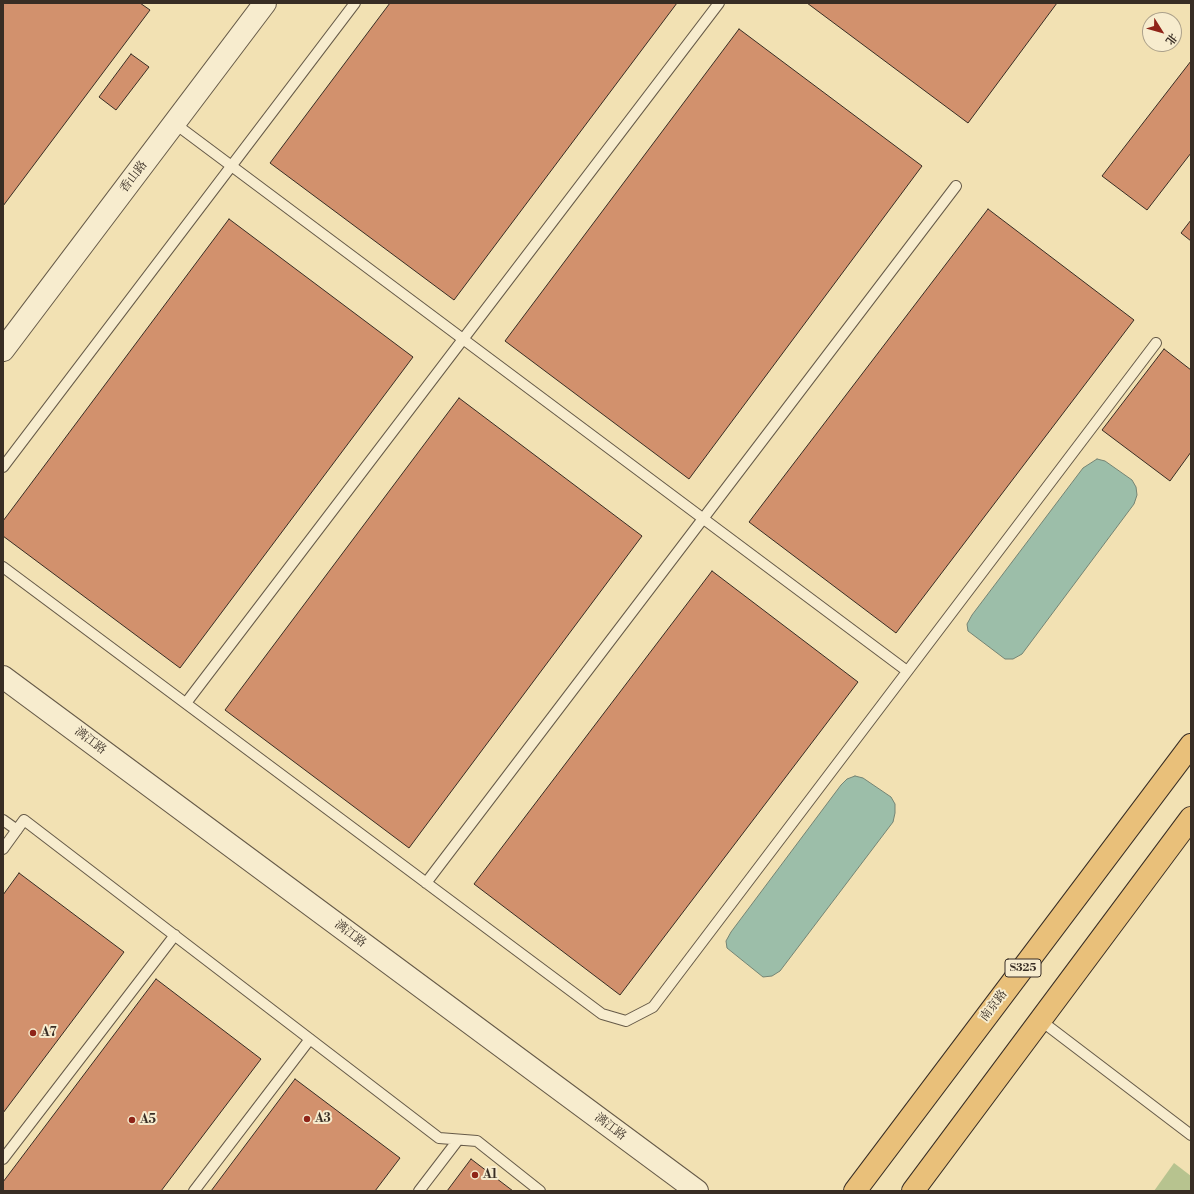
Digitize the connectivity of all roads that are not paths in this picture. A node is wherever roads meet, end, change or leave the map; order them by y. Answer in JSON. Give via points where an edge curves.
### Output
{"nodes":[{"id":1,"x":265,"y":3,"type":"edge"},
{"id":2,"x":355,"y":3,"type":"edge"},
{"id":3,"x":718,"y":3,"type":"edge"},
{"id":4,"x":174,"y":123,"type":"junction"},
{"id":5,"x":231,"y":166,"type":"junction"},
{"id":6,"x":956,"y":186,"type":"dead end"},
{"id":7,"x":463,"y":339,"type":"junction"},
{"id":8,"x":1156,"y":343,"type":"dead end"},
{"id":9,"x":3,"y":350,"type":"edge"},
{"id":10,"x":3,"y":467,"type":"edge"},
{"id":11,"x":703,"y":519,"type":"junction"},
{"id":12,"x":3,"y":567,"type":"edge"},
{"id":13,"x":907,"y":671,"type":"junction"},
{"id":14,"x":3,"y":677,"type":"edge"},
{"id":15,"x":186,"y":703,"type":"junction"},
{"id":16,"x":1191,"y":745,"type":"edge"},
{"id":17,"x":1191,"y":818,"type":"edge"},
{"id":18,"x":3,"y":820,"type":"edge"},
{"id":19,"x":17,"y":830,"type":"junction"},
{"id":20,"x":3,"y":848,"type":"edge"},
{"id":21,"x":426,"y":883,"type":"junction"},
{"id":22,"x":175,"y":935,"type":"junction"},
{"id":23,"x":1040,"y":1020,"type":"junction"},
{"id":24,"x":310,"y":1039,"type":"junction"},
{"id":25,"x":594,"y":1115,"type":"junction"},
{"id":26,"x":1191,"y":1135,"type":"edge"},
{"id":27,"x":458,"y":1140,"type":"junction"},
{"id":28,"x":3,"y":1160,"type":"edge"},
{"id":29,"x":194,"y":1191,"type":"edge"},
{"id":30,"x":420,"y":1191,"type":"edge"},
{"id":31,"x":540,"y":1191,"type":"edge"},
{"id":32,"x":674,"y":1191,"type":"edge"},
{"id":33,"x":697,"y":1191,"type":"edge"},
{"id":34,"x":855,"y":1191,"type":"edge"},
{"id":35,"x":913,"y":1191,"type":"edge"}],
"edges":[{"from":1,"to":4,"type":"street","name":"香山路"},
{"from":2,"to":5,"type":"lane"},
{"from":3,"to":7,"type":"lane"},
{"from":4,"to":5,"type":"lane"},
{"from":4,"to":9,"type":"street","name":"香山路"},
{"from":5,"to":7,"type":"lane"},
{"from":5,"to":10,"type":"lane"},
{"from":6,"to":11,"type":"lane"},
{"from":7,"to":11,"type":"lane"},
{"from":7,"to":15,"type":"lane"},
{"from":8,"to":13,"type":"lane"},
{"from":11,"to":13,"type":"lane"},
{"from":11,"to":21,"type":"lane"},
{"from":12,"to":15,"type":"lane"},
{"from":13,"to":21,"type":"lane","via":[[653,1007],[626,1021],[602,1014]]},
{"from":14,"to":25,"type":"street","name":"漓江路"},
{"from":15,"to":21,"type":"lane"},
{"from":16,"to":34,"type":"main road","name":"南京路","number":"S325"},
{"from":17,"to":23,"type":"main road"},
{"from":18,"to":19,"type":"lane"},
{"from":19,"to":20,"type":"lane"},
{"from":19,"to":22,"type":"lane","via":[[24,820]]},
{"from":22,"to":24,"type":"lane"},
{"from":22,"to":28,"type":"lane"},
{"from":23,"to":26,"type":"lane"},
{"from":23,"to":35,"type":"main road"},
{"from":24,"to":27,"type":"lane","via":[[439,1138]]},
{"from":24,"to":29,"type":"lane"},
{"from":25,"to":32,"type":"street"},
{"from":25,"to":33,"type":"street","name":"漓江路"},
{"from":27,"to":30,"type":"lane"},
{"from":27,"to":31,"type":"lane","via":[[476,1141]]}]}
